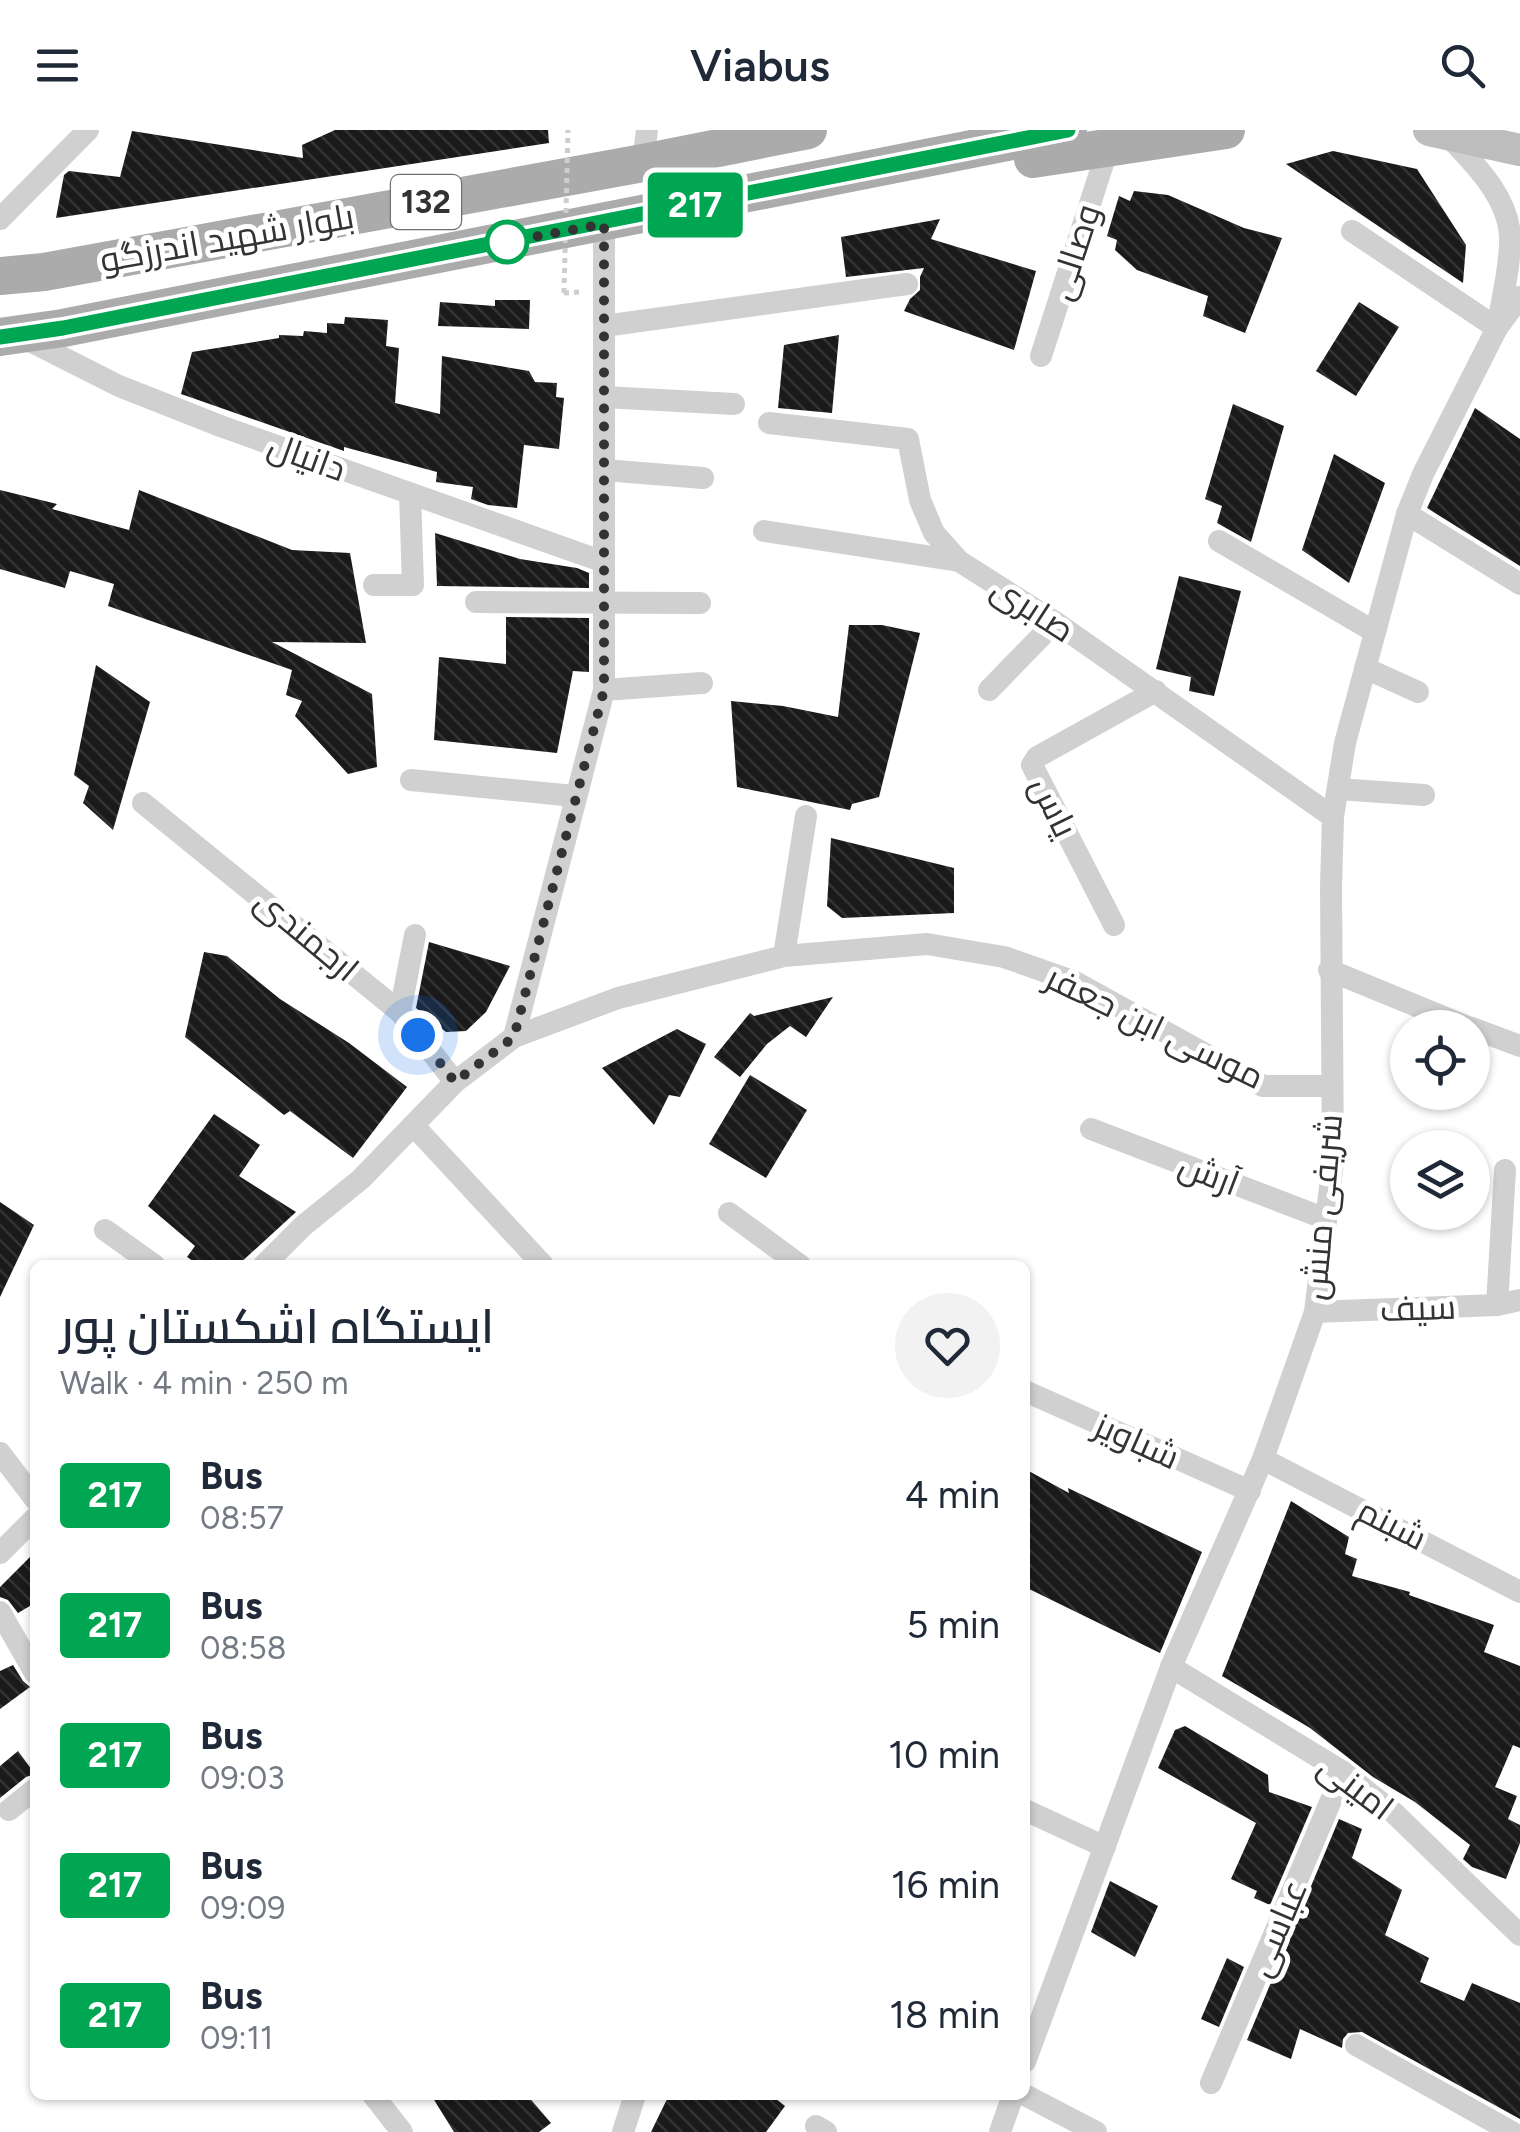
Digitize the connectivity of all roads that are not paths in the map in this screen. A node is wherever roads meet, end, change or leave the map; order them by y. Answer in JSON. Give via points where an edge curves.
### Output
{"nodes":[{"id":1,"x":88,"y":130,"type":"edge"},
{"id":2,"x":808,"y":130,"type":"edge"},
{"id":3,"x":1068,"y":130,"type":"edge"},
{"id":4,"x":1226,"y":130,"type":"edge"},
{"id":5,"x":1439,"y":133,"type":"edge"},
{"id":6,"x":645,"y":147,"type":"edge"},
{"id":7,"x":1108,"y":148,"type":"junction"},
{"id":8,"x":1520,"y":150,"type":"edge"},
{"id":9,"x":822,"y":180,"type":"junction"},
{"id":10,"x":0,"y":219,"type":"edge"},
{"id":11,"x":604,"y":224,"type":"junction"},
{"id":12,"x":1352,"y":231,"type":"dead end"},
{"id":13,"x":150,"y":251,"type":"junction"},
{"id":14,"x":44,"y":272,"type":"junction"},
{"id":15,"x":0,"y":276,"type":"edge"},
{"id":16,"x":908,"y":284,"type":"dead end"},
{"id":17,"x":1520,"y":297,"type":"edge"},
{"id":18,"x":167,"y":307,"type":"junction"},
{"id":19,"x":604,"y":326,"type":"junction"},
{"id":20,"x":63,"y":328,"type":"junction"},
{"id":21,"x":1498,"y":328,"type":"junction"},
{"id":22,"x":9,"y":336,"type":"edge"},
{"id":23,"x":1041,"y":356,"type":"dead end"},
{"id":24,"x":604,"y":397,"type":"junction"},
{"id":25,"x":734,"y":404,"type":"dead end"},
{"id":26,"x":768,"y":423,"type":"dead end"},
{"id":27,"x":604,"y":470,"type":"junction"},
{"id":28,"x":703,"y":478,"type":"dead end"},
{"id":29,"x":410,"y":494,"type":"junction"},
{"id":30,"x":1407,"y":514,"type":"junction"},
{"id":31,"x":764,"y":532,"type":"dead end"},
{"id":32,"x":1219,"y":541,"type":"dead end"},
{"id":33,"x":959,"y":560,"type":"junction"},
{"id":34,"x":604,"y":562,"type":"junction"},
{"id":35,"x":1520,"y":584,"type":"edge"},
{"id":36,"x":374,"y":585,"type":"dead end"},
{"id":37,"x":476,"y":602,"type":"dead end"},
{"id":38,"x":604,"y":603,"type":"junction"},
{"id":39,"x":700,"y":603,"type":"dead end"},
{"id":40,"x":1055,"y":622,"type":"junction"},
{"id":41,"x":1375,"y":632,"type":"junction"},
{"id":42,"x":1365,"y":668,"type":"junction"},
{"id":43,"x":702,"y":683,"type":"dead end"},
{"id":44,"x":604,"y":690,"type":"junction"},
{"id":45,"x":988,"y":690,"type":"dead end"},
{"id":46,"x":1156,"y":692,"type":"junction"},
{"id":47,"x":1418,"y":692,"type":"dead end"},
{"id":48,"x":411,"y":780,"type":"dead end"},
{"id":49,"x":1338,"y":789,"type":"junction"},
{"id":50,"x":1424,"y":795,"type":"dead end"},
{"id":51,"x":574,"y":796,"type":"junction"},
{"id":52,"x":143,"y":803,"type":"dead end"},
{"id":53,"x":806,"y":816,"type":"dead end"},
{"id":54,"x":1333,"y":816,"type":"junction"},
{"id":55,"x":1114,"y":925,"type":"dead end"},
{"id":56,"x":414,"y":935,"type":"dead end"},
{"id":57,"x":784,"y":956,"type":"junction"},
{"id":58,"x":1329,"y":970,"type":"junction"},
{"id":59,"x":1427,"y":1010,"type":"edge"},
{"id":60,"x":400,"y":1012,"type":"junction"},
{"id":61,"x":1490,"y":1035,"type":"edge"},
{"id":62,"x":514,"y":1037,"type":"junction"},
{"id":63,"x":1520,"y":1046,"type":"edge"},
{"id":64,"x":455,"y":1082,"type":"junction"},
{"id":65,"x":1330,"y":1086,"type":"junction"},
{"id":66,"x":413,"y":1125,"type":"junction"},
{"id":67,"x":1091,"y":1128,"type":"dead end"},
{"id":68,"x":1505,"y":1170,"type":"dead end"},
{"id":69,"x":729,"y":1213,"type":"dead end"},
{"id":70,"x":1326,"y":1219,"type":"junction"},
{"id":71,"x":105,"y":1230,"type":"dead end"},
{"id":72,"x":147,"y":1260,"type":"edge"},
{"id":73,"x":269,"y":1260,"type":"edge"},
{"id":74,"x":538,"y":1260,"type":"edge"},
{"id":75,"x":793,"y":1260,"type":"edge"},
{"id":76,"x":1508,"y":1302,"type":"edge"},
{"id":77,"x":1315,"y":1312,"type":"junction"},
{"id":78,"x":1030,"y":1392,"type":"edge"},
{"id":79,"x":0,"y":1453,"type":"edge"},
{"id":80,"x":1263,"y":1459,"type":"junction"},
{"id":81,"x":1250,"y":1491,"type":"junction"},
{"id":82,"x":30,"y":1492,"type":"edge"},
{"id":83,"x":30,"y":1523,"type":"edge"},
{"id":84,"x":0,"y":1552,"type":"edge"},
{"id":85,"x":1520,"y":1592,"type":"edge"},
{"id":86,"x":0,"y":1612,"type":"edge"},
{"id":87,"x":30,"y":1664,"type":"edge"},
{"id":88,"x":1171,"y":1667,"type":"junction"},
{"id":89,"x":1343,"y":1772,"type":"junction"},
{"id":90,"x":30,"y":1793,"type":"edge"},
{"id":91,"x":9,"y":1810,"type":"dead end"},
{"id":92,"x":1030,"y":1812,"type":"edge"},
{"id":93,"x":1106,"y":1847,"type":"junction"},
{"id":94,"x":1520,"y":1935,"type":"edge"},
{"id":95,"x":1030,"y":2033,"type":"edge"},
{"id":96,"x":1356,"y":2046,"type":"dead end"},
{"id":97,"x":1212,"y":2083,"type":"dead end"},
{"id":98,"x":1030,"y":2098,"type":"edge"},
{"id":99,"x":377,"y":2100,"type":"edge"},
{"id":100,"x":633,"y":2100,"type":"edge"},
{"id":101,"x":1012,"y":2100,"type":"edge"},
{"id":102,"x":402,"y":2132,"type":"edge"},
{"id":103,"x":624,"y":2132,"type":"edge"},
{"id":104,"x":1000,"y":2132,"type":"edge"},
{"id":105,"x":1096,"y":2132,"type":"edge"},
{"id":106,"x":1512,"y":2132,"type":"edge"}],
"edges":[{"from":1,"to":10,"type":"street"},
{"from":2,"to":6,"type":"main road","name":"بلوار شهید اندرزگو","number":"132"},
{"from":3,"to":9,"type":"main road","name":"بلوار شهید اندرزگو","number":"132"},
{"from":4,"to":7,"type":"main road"},
{"from":5,"to":8,"type":"main road"},
{"from":5,"to":21,"type":"street","via":[[1480,169],[1511,241]]},
{"from":6,"to":13,"type":"main road","name":"بلوار شهید اندرزگو","number":"132"},
{"from":7,"to":9,"type":"main road","via":[[968,170]]},
{"from":7,"to":23,"type":"street","name":"وصالی"},
{"from":9,"to":11,"type":"main road","name":"بلوار شهید اندرزگو","number":"132"},
{"from":11,"to":18,"type":"main road","name":"بلوار شهید اندرزگو","number":"132"},
{"from":11,"to":19,"type":"street"},
{"from":12,"to":21,"type":"street"},
{"from":13,"to":14,"type":"main road","name":"بلوار شهید اندرزگو","number":"132"},
{"from":13,"to":18,"type":"main road","via":[[136,284]]},
{"from":14,"to":15,"type":"main road","name":"بلوار شهید اندرزگو","number":"132"},
{"from":14,"to":20,"type":"main road","via":[[82,290],[81,311]]},
{"from":16,"to":19,"type":"street"},
{"from":17,"to":21,"type":"street"},
{"from":18,"to":20,"type":"main road","name":"بلوار شهید اندرزگو","number":"132"},
{"from":19,"to":24,"type":"street"},
{"from":20,"to":22,"type":"main road","name":"بلوار شهید اندرزگو","number":"132"},
{"from":21,"to":30,"type":"street","name":"شریفی منش"},
{"from":22,"to":29,"type":"street","name":"دانیال","via":[[119,386]]},
{"from":24,"to":25,"type":"street"},
{"from":24,"to":27,"type":"street"},
{"from":26,"to":33,"type":"street","name":"صابری","via":[[908,439],[920,500],[934,533]]},
{"from":27,"to":28,"type":"street"},
{"from":27,"to":34,"type":"street"},
{"from":29,"to":34,"type":"street","name":"دانیال"},
{"from":29,"to":36,"type":"street","via":[[413,585]]},
{"from":30,"to":35,"type":"street"},
{"from":30,"to":41,"type":"street","name":"شریفی منش"},
{"from":31,"to":33,"type":"street"},
{"from":32,"to":41,"type":"street"},
{"from":33,"to":40,"type":"street","name":"صابری"},
{"from":34,"to":38,"type":"street"},
{"from":37,"to":38,"type":"street"},
{"from":38,"to":39,"type":"street"},
{"from":38,"to":44,"type":"street"},
{"from":40,"to":45,"type":"street"},
{"from":40,"to":46,"type":"street","name":"صابری"},
{"from":41,"to":42,"type":"street","name":"شریفی منش"},
{"from":42,"to":47,"type":"street"},
{"from":42,"to":49,"type":"street","name":"شریفی منش"},
{"from":43,"to":44,"type":"street"},
{"from":44,"to":51,"type":"street"},
{"from":46,"to":54,"type":"street","name":"صابری"},
{"from":46,"to":55,"type":"street","name":"یاس","via":[[1037,756],[1032,765]]},
{"from":48,"to":51,"type":"street"},
{"from":49,"to":50,"type":"street"},
{"from":49,"to":54,"type":"street","name":"شریفی منش"},
{"from":51,"to":62,"type":"street"},
{"from":52,"to":60,"type":"street","name":"ارجمندی"},
{"from":53,"to":57,"type":"street"},
{"from":54,"to":58,"type":"street","name":"شریفی منش"},
{"from":56,"to":60,"type":"street"},
{"from":57,"to":62,"type":"street","name":"موسی ابن جعفر","via":[[618,998]]},
{"from":57,"to":65,"type":"street","name":"موسی ابن جعفر","via":[[927,944],[1004,956],[1075,982],[1264,1086]]},
{"from":58,"to":59,"type":"street"},
{"from":58,"to":65,"type":"street","name":"شریفی منش"},
{"from":60,"to":64,"type":"street","name":"ارجمندی"},
{"from":61,"to":63,"type":"street"},
{"from":62,"to":64,"type":"street","name":"موسی ابن جعفر"},
{"from":64,"to":66,"type":"street","name":"موسی ابن جعفر"},
{"from":65,"to":70,"type":"street","name":"شریفی منش","via":[[1333,1162]]},
{"from":66,"to":73,"type":"street","name":"موسی ابن جعفر"},
{"from":66,"to":74,"type":"street"},
{"from":67,"to":70,"type":"street","name":"آرش"},
{"from":68,"to":76,"type":"street"},
{"from":69,"to":75,"type":"street"},
{"from":70,"to":77,"type":"street","name":"شریفی منش"},
{"from":71,"to":72,"type":"street"},
{"from":76,"to":77,"type":"street","name":"سیف"},
{"from":77,"to":80,"type":"street","name":"شریفی منش"},
{"from":78,"to":81,"type":"street","name":"شباویز"},
{"from":79,"to":82,"type":"street"},
{"from":80,"to":81,"type":"street","name":"شریفی منش"},
{"from":80,"to":85,"type":"street","name":"شبنم"},
{"from":81,"to":88,"type":"street","name":"شریفی منش"},
{"from":83,"to":84,"type":"street"},
{"from":86,"to":87,"type":"street"},
{"from":88,"to":89,"type":"street","name":"امینی"},
{"from":88,"to":93,"type":"street","name":"شریفی منش"},
{"from":89,"to":94,"type":"street","name":"امینی"},
{"from":89,"to":97,"type":"street","name":"عباسی"},
{"from":90,"to":91,"type":"street"},
{"from":92,"to":93,"type":"street"},
{"from":93,"to":95,"type":"street","name":"شریفی منش"},
{"from":96,"to":106,"type":"street"},
{"from":98,"to":105,"type":"street"},
{"from":99,"to":102,"type":"street"},
{"from":100,"to":103,"type":"street"},
{"from":101,"to":104,"type":"street"}]}
